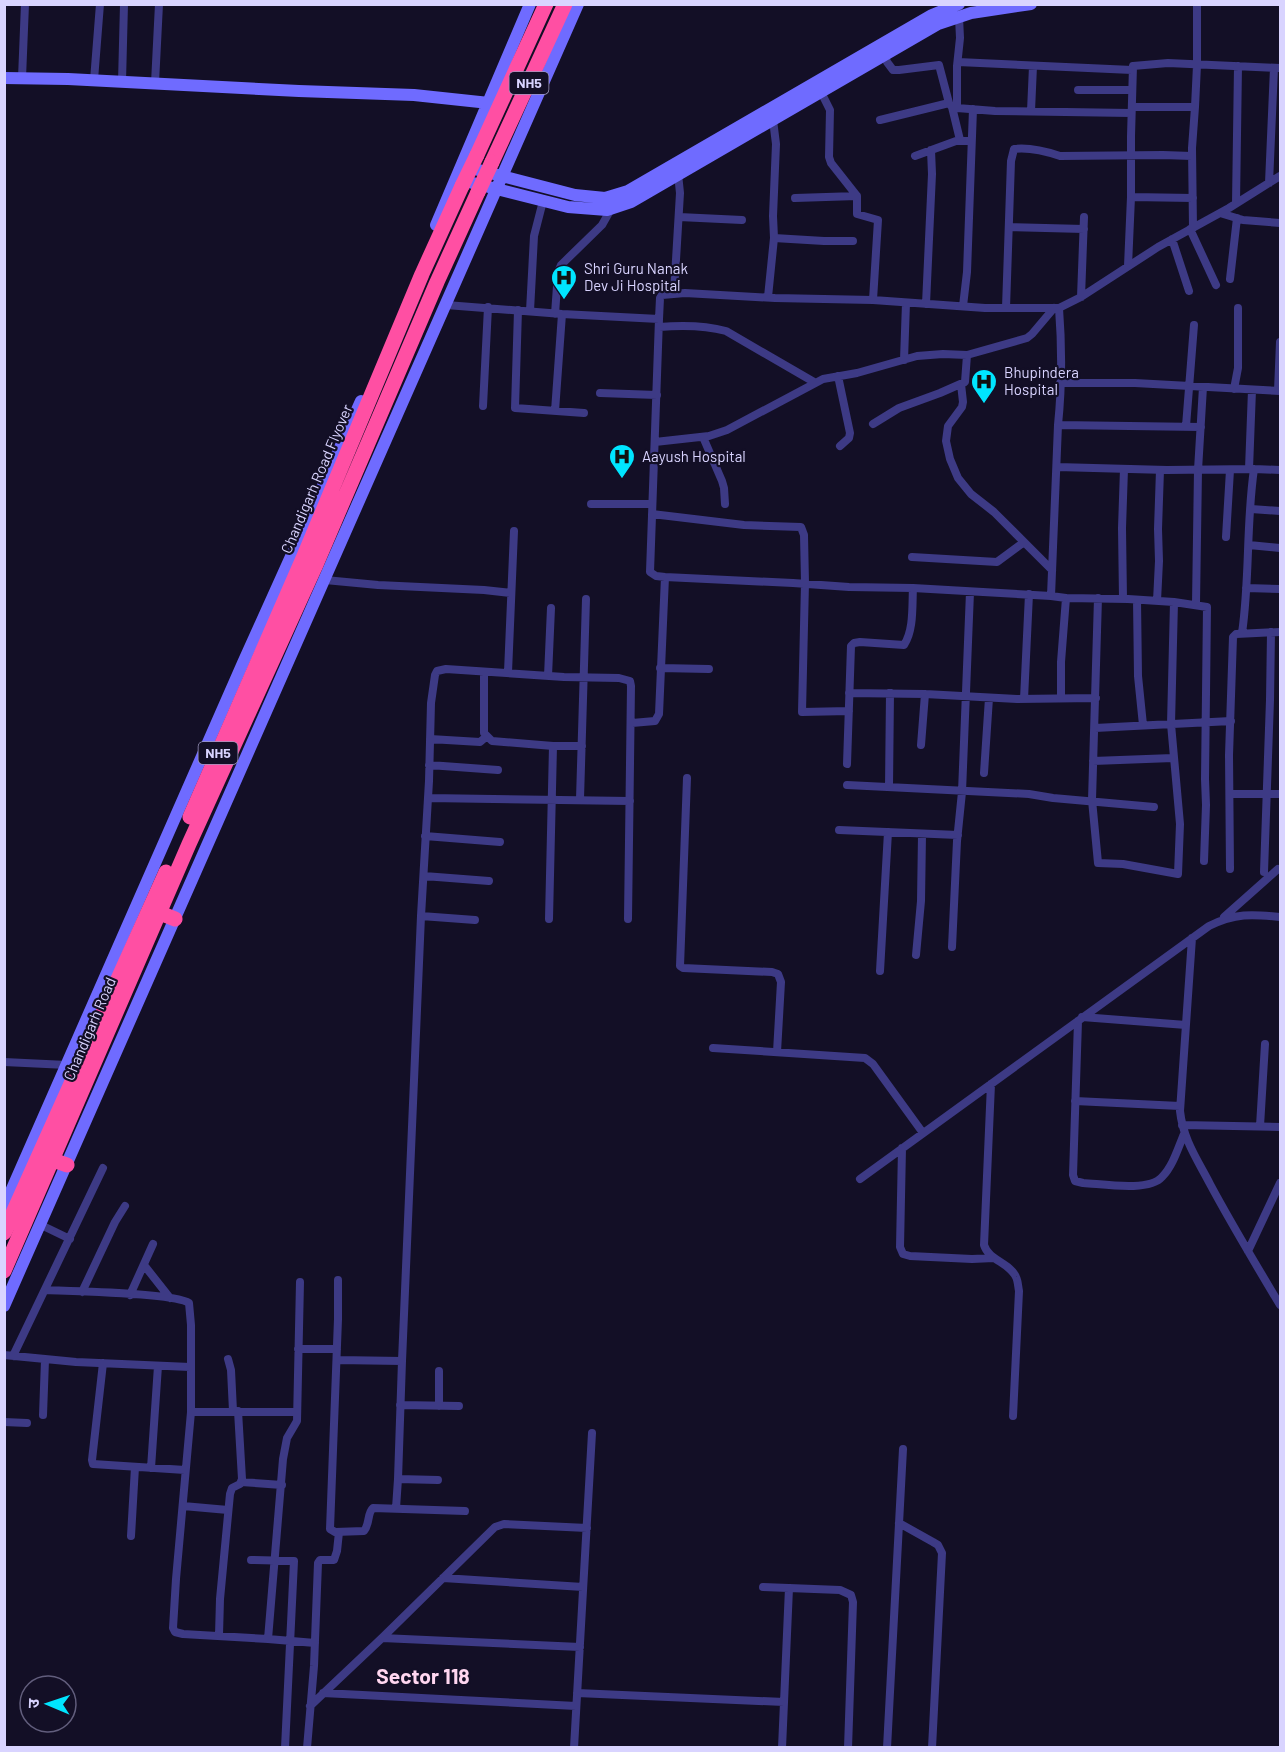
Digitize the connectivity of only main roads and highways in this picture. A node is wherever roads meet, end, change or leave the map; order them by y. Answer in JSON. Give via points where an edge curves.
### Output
{"nodes":[{"id":1,"x":530,"y":4,"type":"edge"},
{"id":2,"x":546,"y":4,"type":"edge"},
{"id":3,"x":565,"y":4,"type":"edge"},
{"id":4,"x":578,"y":4,"type":"edge"},
{"id":5,"x":1031,"y":4,"type":"edge"},
{"id":6,"x":959,"y":11,"type":"edge"},
{"id":7,"x":4,"y":78,"type":"edge"},
{"id":8,"x":489,"y":103,"type":"junction"},
{"id":9,"x":462,"y":166,"type":"junction"},
{"id":10,"x":501,"y":177,"type":"junction"},
{"id":11,"x":456,"y":179,"type":"junction"},
{"id":12,"x":495,"y":190,"type":"junction"},
{"id":13,"x":160,"y":913,"type":"junction"},
{"id":14,"x":175,"y":919,"type":"junction"},
{"id":15,"x":118,"y":966,"type":"junction"},
{"id":16,"x":60,"y":1162,"type":"junction"},
{"id":17,"x":7,"y":1217,"type":"edge"},
{"id":18,"x":4,"y":1271,"type":"edge"},
{"id":19,"x":4,"y":1306,"type":"edge"}],
"edges":[{"from":1,"to":8,"type":"main road"},
{"from":2,"to":15,"type":"highway","name":"Chandigarh Road Flyover","number":"NH5","bridge":true,"via":[[422,274],[300,567],[131,950]]},
{"from":3,"to":13,"type":"highway","number":"NH5","bridge":true,"via":[[437,282]]},
{"from":4,"to":10,"type":"main road"},
{"from":5,"to":6,"type":"main road","via":[[971,13]]},
{"from":6,"to":10,"type":"main road","via":[[932,15],[628,191],[605,198],[575,195]]},
{"from":6,"to":12,"type":"main road","via":[[631,202],[611,209],[591,209]]},
{"from":7,"to":8,"type":"main road","via":[[414,95]]},
{"from":8,"to":9,"type":"main road"},
{"from":9,"to":10,"type":"main road"},
{"from":9,"to":11,"type":"main road"},
{"from":10,"to":12,"type":"main road"},
{"from":11,"to":12,"type":"main road"},
{"from":11,"to":15,"type":"main road","via":[[396,324],[283,573]]},
{"from":12,"to":14,"type":"main road"},
{"from":13,"to":14,"type":"highway"},
{"from":13,"to":16,"type":"highway","name":"Chandigarh Road","number":"NH5"},
{"from":14,"to":16,"type":"main road"},
{"from":15,"to":17,"type":"highway","number":"NH5"},
{"from":15,"to":17,"type":"main road","via":[[67,1065]]},
{"from":16,"to":18,"type":"highway","number":"NH5","via":[[46,1175]]},
{"from":16,"to":19,"type":"main road","via":[[41,1225]]}]}
